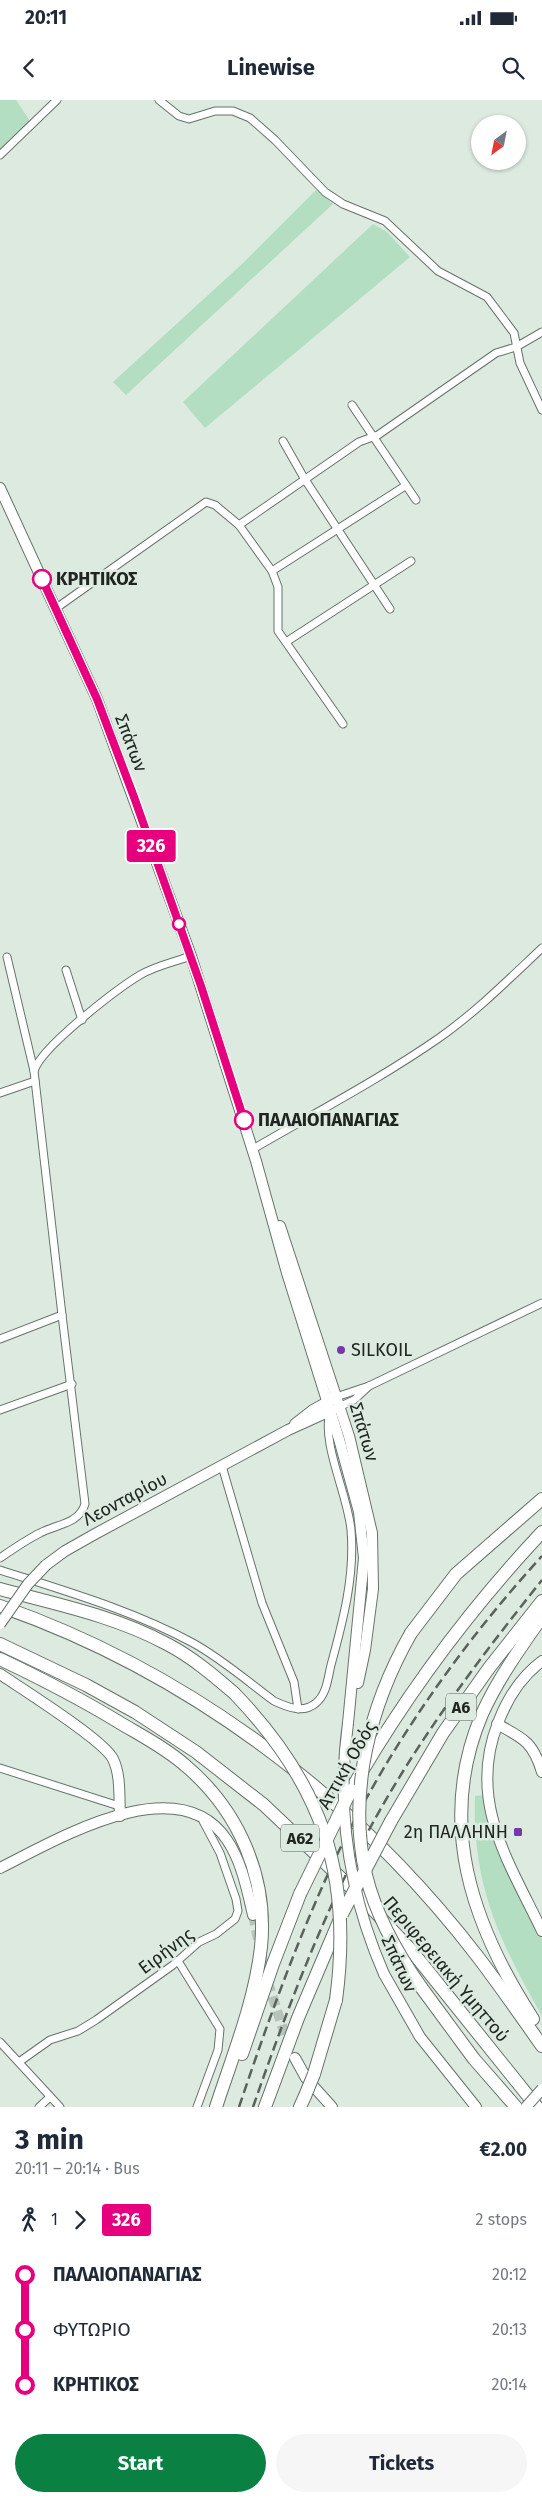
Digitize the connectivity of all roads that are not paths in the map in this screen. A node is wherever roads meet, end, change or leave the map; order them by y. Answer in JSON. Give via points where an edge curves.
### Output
{"nodes":[{"id":1,"x":57,"y":100,"type":"edge"},
{"id":2,"x":159,"y":100,"type":"edge"},
{"id":3,"x":0,"y":155,"type":"edge"},
{"id":4,"x":542,"y":332,"type":"edge"},
{"id":5,"x":516,"y":347,"type":"junction"},
{"id":6,"x":352,"y":405,"type":"dead end"},
{"id":7,"x":542,"y":407,"type":"edge"},
{"id":8,"x":373,"y":436,"type":"junction"},
{"id":9,"x":283,"y":441,"type":"dead end"},
{"id":10,"x":304,"y":478,"type":"junction"},
{"id":11,"x":405,"y":486,"type":"junction"},
{"id":12,"x":0,"y":488,"type":"edge"},
{"id":13,"x":416,"y":500,"type":"dead end"},
{"id":14,"x":239,"y":525,"type":"junction"},
{"id":15,"x":339,"y":528,"type":"junction"},
{"id":16,"x":411,"y":561,"type":"dead end"},
{"id":17,"x":272,"y":571,"type":"junction"},
{"id":18,"x":374,"y":584,"type":"junction"},
{"id":19,"x":55,"y":609,"type":"junction"},
{"id":20,"x":390,"y":609,"type":"dead end"},
{"id":21,"x":286,"y":642,"type":"junction"},
{"id":22,"x":343,"y":724,"type":"dead end"},
{"id":23,"x":542,"y":948,"type":"edge"},
{"id":24,"x":7,"y":956,"type":"dead end"},
{"id":25,"x":191,"y":956,"type":"junction"},
{"id":26,"x":66,"y":970,"type":"dead end"},
{"id":27,"x":82,"y":1020,"type":"junction"},
{"id":28,"x":34,"y":1071,"type":"junction"},
{"id":29,"x":35,"y":1081,"type":"junction"},
{"id":30,"x":0,"y":1093,"type":"edge"},
{"id":31,"x":252,"y":1149,"type":"junction"},
{"id":32,"x":542,"y":1303,"type":"edge"},
{"id":33,"x":62,"y":1315,"type":"junction"},
{"id":34,"x":0,"y":1339,"type":"edge"},
{"id":35,"x":72,"y":1384,"type":"junction"},
{"id":36,"x":333,"y":1404,"type":"junction"},
{"id":37,"x":0,"y":1410,"type":"edge"},
{"id":38,"x":222,"y":1466,"type":"junction"},
{"id":39,"x":542,"y":1499,"type":"edge"},
{"id":40,"x":542,"y":1532,"type":"edge"},
{"id":41,"x":0,"y":1558,"type":"edge"},
{"id":42,"x":0,"y":1570,"type":"edge"},
{"id":43,"x":0,"y":1590,"type":"edge"},
{"id":44,"x":542,"y":1601,"type":"edge"},
{"id":45,"x":0,"y":1606,"type":"edge"},
{"id":46,"x":542,"y":1617,"type":"edge"},
{"id":47,"x":0,"y":1624,"type":"edge"},
{"id":48,"x":0,"y":1644,"type":"edge"},
{"id":49,"x":0,"y":1659,"type":"edge"},
{"id":50,"x":542,"y":1661,"type":"edge"},
{"id":51,"x":0,"y":1674,"type":"edge"},
{"id":52,"x":298,"y":1709,"type":"junction"},
{"id":53,"x":497,"y":1724,"type":"junction"},
{"id":54,"x":0,"y":1768,"type":"edge"},
{"id":55,"x":541,"y":1768,"type":"edge"},
{"id":56,"x":120,"y":1811,"type":"junction"},
{"id":57,"x":200,"y":1815,"type":"junction"},
{"id":58,"x":0,"y":1868,"type":"edge"},
{"id":59,"x":253,"y":1915,"type":"tunnel mouth"},
{"id":60,"x":542,"y":1931,"type":"edge"},
{"id":61,"x":178,"y":1961,"type":"junction"},
{"id":62,"x":542,"y":2034,"type":"edge"},
{"id":63,"x":0,"y":2042,"type":"edge"},
{"id":64,"x":542,"y":2046,"type":"edge"},
{"id":65,"x":294,"y":2058,"type":"tunnel mouth"},
{"id":66,"x":19,"y":2062,"type":"junction"},
{"id":67,"x":542,"y":2090,"type":"edge"},
{"id":68,"x":50,"y":2097,"type":"junction"},
{"id":69,"x":303,"y":2101,"type":"edge"},
{"id":70,"x":39,"y":2107,"type":"edge"},
{"id":71,"x":60,"y":2107,"type":"edge"},
{"id":72,"x":197,"y":2107,"type":"edge"},
{"id":73,"x":216,"y":2107,"type":"edge"},
{"id":74,"x":224,"y":2107,"type":"edge"},
{"id":75,"x":265,"y":2107,"type":"edge"},
{"id":76,"x":332,"y":2107,"type":"edge"},
{"id":77,"x":476,"y":2107,"type":"edge"},
{"id":78,"x":516,"y":2107,"type":"edge"},
{"id":79,"x":526,"y":2107,"type":"edge"},
{"id":80,"x":537,"y":2107,"type":"edge"}],
"edges":[{"from":1,"to":3,"type":"street"},
{"from":2,"to":5,"type":"street","via":[[179,116],[190,119],[215,111],[234,111],[250,118],[325,192],[342,204],[385,221],[438,271],[487,297],[514,333]]},
{"from":4,"to":5,"type":"street"},
{"from":5,"to":7,"type":"street","via":[[520,363]]},
{"from":5,"to":8,"type":"street","via":[[496,353],[378,436]]},
{"from":6,"to":8,"type":"street"},
{"from":8,"to":10,"type":"street"},
{"from":8,"to":11,"type":"street"},
{"from":9,"to":10,"type":"street"},
{"from":10,"to":14,"type":"street"},
{"from":10,"to":15,"type":"street"},
{"from":11,"to":13,"type":"street"},
{"from":11,"to":15,"type":"street"},
{"from":12,"to":19,"type":"main road","name":"Σπάτων"},
{"from":14,"to":17,"type":"street"},
{"from":14,"to":19,"type":"street","via":[[219,508],[206,502]]},
{"from":15,"to":17,"type":"street"},
{"from":15,"to":18,"type":"street"},
{"from":16,"to":18,"type":"street"},
{"from":17,"to":21,"type":"street","via":[[278,587],[278,631]]},
{"from":18,"to":20,"type":"street"},
{"from":18,"to":21,"type":"street"},
{"from":19,"to":25,"type":"main road","name":"Σπάτων","via":[[97,699]]},
{"from":21,"to":22,"type":"street"},
{"from":23,"to":31,"type":"street","via":[[468,1016],[439,1038],[372,1081]]},
{"from":24,"to":28,"type":"street"},
{"from":25,"to":27,"type":"street","via":[[140,975]]},
{"from":25,"to":31,"type":"main road","name":"Σπάτων"},
{"from":26,"to":27,"type":"street"},
{"from":27,"to":28,"type":"street","via":[[40,1059]]},
{"from":28,"to":29,"type":"street"},
{"from":29,"to":30,"type":"street"},
{"from":29,"to":33,"type":"street"},
{"from":31,"to":36,"type":"main road","name":"Σπάτων","via":[[296,1269]]},
{"from":32,"to":36,"type":"street"},
{"from":33,"to":34,"type":"street"},
{"from":33,"to":35,"type":"street"},
{"from":35,"to":37,"type":"street"},
{"from":35,"to":41,"type":"street","via":[[84,1508],[73,1520],[40,1533]]},
{"from":36,"to":38,"type":"main road","name":"Λεονταρίου","via":[[313,1410],[288,1430]]},
{"from":36,"to":52,"type":"street","via":[[327,1422],[328,1436],[348,1509],[350,1581],[342,1627],[323,1695],[315,1704]]},
{"from":36,"to":77,"type":"main road","name":"Σπάτων","bridge":true,"via":[[359,1512],[364,1558],[342,1776],[346,1844],[359,1908],[384,1974],[420,2037]]},
{"from":38,"to":47,"type":"main road","name":"Λεονταρίου","bridge":true,"via":[[64,1551],[46,1565]]},
{"from":38,"to":52,"type":"street","via":[[262,1603],[294,1682]]},
{"from":39,"to":78,"type":"highway","bridge":true,"via":[[456,1574],[411,1633],[390,1674],[372,1724],[363,1764],[360,1819],[366,1875],[389,1937],[421,1988],[469,2053]]},
{"from":40,"to":74,"type":"highway","name":"Αττική Οδός","bridge":true,"via":[[480,1602],[426,1671],[351,1790],[300,1894]]},
{"from":42,"to":52,"type":"street","via":[[155,1624],[202,1649],[274,1701]]},
{"from":43,"to":69,"type":"highway","bridge":true,"via":[[75,1608],[130,1627],[166,1644],[201,1665],[234,1693],[264,1724],[294,1766],[317,1812],[330,1850],[338,1888],[341,1930],[336,2000]]},
{"from":44,"to":75,"type":"highway","number":"Α6","bridge":true,"via":[[443,1733],[391,1821],[342,1914]]},
{"from":45,"to":64,"type":"highway","name":"Περιφερειακή Υμηττού","number":"Α62","via":[[139,1665],[257,1741],[317,1788],[388,1855],[447,1920],[478,1956]]},
{"from":46,"to":62,"type":"highway","via":[[514,1656],[482,1714],[465,1774],[461,1832],[465,1863],[485,1932],[500,1966]]},
{"from":48,"to":80,"type":"highway","name":"Περιφερειακή Υμηττού","number":"Α62","via":[[142,1716],[196,1752],[264,1805],[362,1898],[411,1950]]},
{"from":49,"to":73,"type":"highway","via":[[102,1712],[179,1760],[216,1797],[242,1838],[257,1883],[261,1941],[249,2001]]},
{"from":50,"to":53,"type":"main road","via":[[512,1694]]},
{"from":51,"to":56,"type":"main road","via":[[109,1753],[116,1769]]},
{"from":53,"to":55,"type":"main road","via":[[525,1739]]},
{"from":53,"to":60,"type":"main road","via":[[486,1765],[490,1809],[505,1853]]},
{"from":54,"to":56,"type":"street"},
{"from":56,"to":57,"type":"main road","via":[[181,1809]]},
{"from":56,"to":58,"type":"main road"},
{"from":57,"to":59,"type":"main road","via":[[217,1827],[230,1845]]},
{"from":57,"to":61,"type":"street","name":"Ειρήνης","via":[[220,1853],[238,1913],[228,1925],[199,1942]]},
{"from":61,"to":66,"type":"street","name":"Ειρήνης","via":[[85,2027],[50,2040]]},
{"from":61,"to":72,"type":"street","via":[[220,2029],[218,2050]]},
{"from":63,"to":66,"type":"street"},
{"from":65,"to":76,"type":"main road","via":[[306,2078]]},
{"from":66,"to":68,"type":"street"},
{"from":67,"to":79,"type":"main road","bridge":true},
{"from":68,"to":70,"type":"street"},
{"from":68,"to":71,"type":"street"}]}
